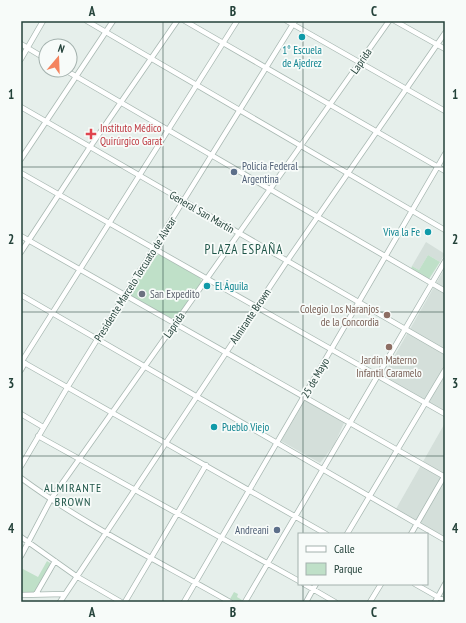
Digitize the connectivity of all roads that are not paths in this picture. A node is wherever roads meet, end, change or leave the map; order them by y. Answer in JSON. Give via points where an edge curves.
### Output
{"nodes":[{"id":1,"x":43,"y":21,"type":"edge"},
{"id":2,"x":87,"y":21,"type":"edge"},
{"id":3,"x":113,"y":21,"type":"edge"},
{"id":4,"x":177,"y":21,"type":"edge"},
{"id":5,"x":185,"y":21,"type":"edge"},
{"id":6,"x":237,"y":21,"type":"edge"},
{"id":7,"x":287,"y":21,"type":"edge"},
{"id":8,"x":389,"y":21,"type":"edge"},
{"id":9,"x":395,"y":21,"type":"edge"},
{"id":10,"x":294,"y":23,"type":"edge"},
{"id":11,"x":106,"y":32,"type":"junction"},
{"id":12,"x":445,"y":33,"type":"edge"},
{"id":13,"x":223,"y":43,"type":"junction"},
{"id":14,"x":21,"y":44,"type":"edge"},
{"id":15,"x":437,"y":45,"type":"junction"},
{"id":16,"x":27,"y":48,"type":"junction"},
{"id":17,"x":445,"y":49,"type":"edge"},
{"id":18,"x":38,"y":54,"type":"edge"},
{"id":19,"x":21,"y":59,"type":"edge"},
{"id":20,"x":152,"y":59,"type":"junction"},
{"id":21,"x":359,"y":62,"type":"junction"},
{"id":22,"x":267,"y":68,"type":"junction"},
{"id":23,"x":78,"y":73,"type":"edge"},
{"id":24,"x":78,"y":77,"type":"edge"},
{"id":25,"x":75,"y":78,"type":"edge"},
{"id":26,"x":197,"y":86,"type":"junction"},
{"id":27,"x":406,"y":89,"type":"junction"},
{"id":28,"x":121,"y":103,"type":"junction"},
{"id":29,"x":331,"y":104,"type":"junction"},
{"id":30,"x":21,"y":107,"type":"edge"},
{"id":31,"x":240,"y":110,"type":"junction"},
{"id":32,"x":445,"y":111,"type":"edge"},
{"id":33,"x":46,"y":121,"type":"junction"},
{"id":34,"x":168,"y":131,"type":"junction"},
{"id":35,"x":377,"y":131,"type":"junction"},
{"id":36,"x":301,"y":146,"type":"junction"},
{"id":37,"x":90,"y":147,"type":"junction"},
{"id":38,"x":445,"y":154,"type":"edge"},
{"id":39,"x":210,"y":156,"type":"junction"},
{"id":40,"x":21,"y":159,"type":"edge"},
{"id":41,"x":438,"y":166,"type":"junction"},
{"id":42,"x":445,"y":170,"type":"edge"},
{"id":43,"x":21,"y":173,"type":"edge"},
{"id":44,"x":348,"y":173,"type":"junction"},
{"id":45,"x":139,"y":175,"type":"junction"},
{"id":46,"x":270,"y":190,"type":"junction"},
{"id":47,"x":59,"y":195,"type":"junction"},
{"id":48,"x":183,"y":200,"type":"junction"},
{"id":49,"x":412,"y":211,"type":"junction"},
{"id":50,"x":318,"y":218,"type":"junction"},
{"id":51,"x":108,"y":223,"type":"junction"},
{"id":52,"x":445,"y":230,"type":"edge"},
{"id":53,"x":239,"y":234,"type":"junction"},
{"id":54,"x":21,"y":236,"type":"edge"},
{"id":55,"x":29,"y":240,"type":"junction"},
{"id":56,"x":154,"y":249,"type":"junction"},
{"id":57,"x":21,"y":252,"type":"edge"},
{"id":58,"x":385,"y":257,"type":"junction"},
{"id":59,"x":445,"y":260,"type":"edge"},
{"id":60,"x":287,"y":261,"type":"junction"},
{"id":61,"x":80,"y":269,"type":"junction"},
{"id":62,"x":207,"y":279,"type":"junction"},
{"id":63,"x":432,"y":283,"type":"junction"},
{"id":64,"x":445,"y":291,"type":"edge"},
{"id":65,"x":21,"y":295,"type":"edge"},
{"id":66,"x":125,"y":295,"type":"junction"},
{"id":67,"x":359,"y":302,"type":"junction"},
{"id":68,"x":256,"y":307,"type":"junction"},
{"id":69,"x":52,"y":313,"type":"junction"},
{"id":70,"x":175,"y":323,"type":"junction"},
{"id":71,"x":405,"y":329,"type":"junction"},
{"id":72,"x":98,"y":339,"type":"junction"},
{"id":73,"x":331,"y":350,"type":"junction"},
{"id":74,"x":226,"y":352,"type":"junction"},
{"id":75,"x":445,"y":352,"type":"edge"},
{"id":76,"x":23,"y":362,"type":"edge"},
{"id":77,"x":144,"y":366,"type":"junction"},
{"id":78,"x":21,"y":370,"type":"edge"},
{"id":79,"x":445,"y":370,"type":"edge"},
{"id":80,"x":378,"y":376,"type":"junction"},
{"id":81,"x":68,"y":388,"type":"junction"},
{"id":82,"x":197,"y":396,"type":"junction"},
{"id":83,"x":304,"y":396,"type":"junction"},
{"id":84,"x":425,"y":402,"type":"junction"},
{"id":85,"x":112,"y":412,"type":"junction"},
{"id":86,"x":21,"y":414,"type":"edge"},
{"id":87,"x":445,"y":414,"type":"edge"},
{"id":88,"x":350,"y":422,"type":"junction"},
{"id":89,"x":43,"y":427,"type":"junction"},
{"id":90,"x":38,"y":436,"type":"junction"},
{"id":91,"x":277,"y":442,"type":"junction"},
{"id":92,"x":166,"y":443,"type":"junction"},
{"id":93,"x":397,"y":449,"type":"junction"},
{"id":94,"x":79,"y":459,"type":"junction"},
{"id":95,"x":206,"y":465,"type":"junction"},
{"id":96,"x":21,"y":466,"type":"edge"},
{"id":97,"x":324,"y":469,"type":"junction"},
{"id":98,"x":445,"y":476,"type":"edge"},
{"id":99,"x":21,"y":478,"type":"edge"},
{"id":100,"x":134,"y":490,"type":"junction"},
{"id":101,"x":249,"y":490,"type":"junction"},
{"id":102,"x":370,"y":495,"type":"junction"},
{"id":103,"x":51,"y":499,"type":"junction"},
{"id":104,"x":178,"y":514,"type":"junction"},
{"id":105,"x":296,"y":516,"type":"junction"},
{"id":106,"x":417,"y":524,"type":"junction"},
{"id":107,"x":106,"y":533,"type":"junction"},
{"id":108,"x":324,"y":533,"type":"edge"},
{"id":109,"x":348,"y":533,"type":"edge"},
{"id":110,"x":412,"y":533,"type":"edge"},
{"id":111,"x":21,"y":537,"type":"edge"},
{"id":112,"x":221,"y":538,"type":"junction"},
{"id":113,"x":445,"y":540,"type":"edge"},
{"id":114,"x":28,"y":542,"type":"junction"},
{"id":115,"x":21,"y":556,"type":"edge"},
{"id":116,"x":151,"y":558,"type":"junction"},
{"id":117,"x":55,"y":561,"type":"junction"},
{"id":118,"x":268,"y":564,"type":"junction"},
{"id":119,"x":76,"y":576,"type":"junction"},
{"id":120,"x":298,"y":580,"type":"edge"},
{"id":121,"x":195,"y":582,"type":"junction"},
{"id":122,"x":445,"y":584,"type":"edge"},
{"id":123,"x":306,"y":585,"type":"edge"},
{"id":124,"x":315,"y":585,"type":"edge"},
{"id":125,"x":380,"y":585,"type":"edge"},
{"id":126,"x":417,"y":585,"type":"edge"},
{"id":127,"x":313,"y":589,"type":"junction"},
{"id":128,"x":36,"y":594,"type":"junction"},
{"id":129,"x":65,"y":594,"type":"junction"},
{"id":130,"x":21,"y":595,"type":"edge"},
{"id":131,"x":438,"y":597,"type":"junction"},
{"id":132,"x":445,"y":601,"type":"edge"},
{"id":133,"x":60,"y":602,"type":"edge"},
{"id":134,"x":121,"y":602,"type":"edge"},
{"id":135,"x":125,"y":602,"type":"edge"},
{"id":136,"x":184,"y":602,"type":"edge"},
{"id":137,"x":230,"y":602,"type":"edge"},
{"id":138,"x":246,"y":602,"type":"edge"},
{"id":139,"x":306,"y":602,"type":"edge"},
{"id":140,"x":335,"y":602,"type":"edge"},
{"id":141,"x":370,"y":602,"type":"edge"},
{"id":142,"x":435,"y":602,"type":"edge"}],
"edges":[{"from":1,"to":16,"type":"street"},
{"from":2,"to":11,"type":"street"},
{"from":3,"to":11,"type":"street"},
{"from":4,"to":20,"type":"street"},
{"from":5,"to":13,"type":"street"},
{"from":6,"to":13,"type":"street"},
{"from":7,"to":10,"type":"street"},
{"from":8,"to":21,"type":"street","name":"Laprida"},
{"from":9,"to":15,"type":"street"},
{"from":10,"to":21,"type":"street"},
{"from":10,"to":22,"type":"street","name":"Presidente Marcelo Torcuato de Alvear"},
{"from":11,"to":20,"type":"street"},
{"from":11,"to":23,"type":"street"},
{"from":12,"to":15,"type":"street","name":"Almirante Brown"},
{"from":13,"to":22,"type":"street"},
{"from":13,"to":26,"type":"street"},
{"from":14,"to":16,"type":"street"},
{"from":15,"to":17,"type":"street"},
{"from":15,"to":27,"type":"street","name":"Almirante Brown"},
{"from":16,"to":18,"type":"street"},
{"from":16,"to":19,"type":"street"},
{"from":20,"to":26,"type":"street"},
{"from":20,"to":28,"type":"street"},
{"from":21,"to":27,"type":"street"},
{"from":21,"to":29,"type":"street","name":"Laprida"},
{"from":22,"to":29,"type":"street"},
{"from":22,"to":31,"type":"street","name":"Presidente Marcelo Torcuato de Alvear"},
{"from":24,"to":28,"type":"street"},
{"from":25,"to":33,"type":"street"},
{"from":26,"to":31,"type":"street"},
{"from":26,"to":34,"type":"street"},
{"from":27,"to":32,"type":"street"},
{"from":27,"to":35,"type":"street","name":"Almirante Brown"},
{"from":28,"to":34,"type":"street"},
{"from":28,"to":37,"type":"street"},
{"from":29,"to":35,"type":"street"},
{"from":29,"to":36,"type":"street","name":"Laprida"},
{"from":30,"to":33,"type":"street","name":"General San Martín"},
{"from":31,"to":36,"type":"street"},
{"from":31,"to":39,"type":"street","name":"Presidente Marcelo Torcuato de Alvear"},
{"from":33,"to":37,"type":"street","name":"General San Martín"},
{"from":33,"to":40,"type":"street"},
{"from":34,"to":39,"type":"street"},
{"from":34,"to":45,"type":"street"},
{"from":35,"to":41,"type":"street"},
{"from":35,"to":44,"type":"street","name":"Almirante Brown"},
{"from":36,"to":44,"type":"street"},
{"from":36,"to":46,"type":"street","name":"Laprida"},
{"from":37,"to":45,"type":"street","name":"General San Martín"},
{"from":37,"to":47,"type":"street"},
{"from":38,"to":41,"type":"street","name":"25 de Mayo"},
{"from":39,"to":46,"type":"street"},
{"from":39,"to":48,"type":"street","name":"Presidente Marcelo Torcuato de Alvear"},
{"from":41,"to":42,"type":"street"},
{"from":41,"to":49,"type":"street","name":"25 de Mayo"},
{"from":43,"to":47,"type":"street"},
{"from":44,"to":49,"type":"street"},
{"from":44,"to":50,"type":"street","name":"Almirante Brown"},
{"from":45,"to":48,"type":"street","name":"General San Martín"},
{"from":45,"to":51,"type":"street"},
{"from":46,"to":50,"type":"street"},
{"from":46,"to":53,"type":"street","name":"Laprida"},
{"from":47,"to":51,"type":"street"},
{"from":47,"to":55,"type":"street"},
{"from":48,"to":53,"type":"street","name":"General San Martín"},
{"from":48,"to":56,"type":"street","name":"Presidente Marcelo Torcuato de Alvear"},
{"from":49,"to":52,"type":"street"},
{"from":49,"to":58,"type":"street","name":"25 de Mayo"},
{"from":50,"to":58,"type":"street"},
{"from":50,"to":60,"type":"street","name":"Almirante Brown"},
{"from":51,"to":56,"type":"street"},
{"from":51,"to":61,"type":"street"},
{"from":53,"to":60,"type":"street","name":"General San Martín"},
{"from":53,"to":62,"type":"street","name":"Laprida"},
{"from":54,"to":55,"type":"street"},
{"from":55,"to":57,"type":"street"},
{"from":55,"to":61,"type":"street"},
{"from":56,"to":62,"type":"street"},
{"from":56,"to":66,"type":"street","name":"Presidente Marcelo Torcuato de Alvear"},
{"from":58,"to":63,"type":"street"},
{"from":58,"to":67,"type":"street","name":"25 de Mayo"},
{"from":59,"to":63,"type":"street"},
{"from":60,"to":67,"type":"street","name":"General San Martín"},
{"from":60,"to":68,"type":"street","name":"Almirante Brown"},
{"from":61,"to":66,"type":"street"},
{"from":61,"to":69,"type":"street"},
{"from":62,"to":68,"type":"street"},
{"from":62,"to":70,"type":"street","name":"Laprida"},
{"from":63,"to":64,"type":"street"},
{"from":63,"to":71,"type":"street"},
{"from":65,"to":69,"type":"street"},
{"from":66,"to":70,"type":"street"},
{"from":66,"to":72,"type":"street","name":"Presidente Marcelo Torcuato de Alvear"},
{"from":67,"to":71,"type":"street","name":"General San Martín"},
{"from":67,"to":73,"type":"street","name":"25 de Mayo"},
{"from":68,"to":73,"type":"street"},
{"from":68,"to":74,"type":"street","name":"Almirante Brown"},
{"from":69,"to":72,"type":"street"},
{"from":69,"to":76,"type":"street"},
{"from":70,"to":74,"type":"street"},
{"from":70,"to":77,"type":"street","name":"Laprida"},
{"from":71,"to":75,"type":"street","name":"General San Martín"},
{"from":71,"to":80,"type":"street"},
{"from":72,"to":77,"type":"street"},
{"from":72,"to":81,"type":"street","name":"Presidente Marcelo Torcuato de Alvear"},
{"from":73,"to":80,"type":"street"},
{"from":73,"to":83,"type":"street","name":"25 de Mayo"},
{"from":74,"to":82,"type":"street","name":"Almirante Brown"},
{"from":74,"to":83,"type":"street"},
{"from":76,"to":78,"type":"street"},
{"from":76,"to":81,"type":"street"},
{"from":77,"to":82,"type":"street"},
{"from":77,"to":85,"type":"street","name":"Laprida"},
{"from":79,"to":84,"type":"street"},
{"from":80,"to":84,"type":"street"},
{"from":80,"to":88,"type":"street"},
{"from":81,"to":85,"type":"street"},
{"from":81,"to":89,"type":"street","name":"Presidente Marcelo Torcuato de Alvear"},
{"from":82,"to":91,"type":"street"},
{"from":82,"to":92,"type":"street","name":"Almirante Brown"},
{"from":83,"to":88,"type":"street"},
{"from":83,"to":91,"type":"street","name":"25 de Mayo"},
{"from":84,"to":87,"type":"street"},
{"from":84,"to":93,"type":"street"},
{"from":85,"to":92,"type":"street"},
{"from":85,"to":94,"type":"street","name":"Laprida"},
{"from":86,"to":89,"type":"street"},
{"from":88,"to":93,"type":"street"},
{"from":88,"to":97,"type":"street"},
{"from":89,"to":90,"type":"street","name":"Presidente Marcelo Torcuato de Alvear"},
{"from":90,"to":94,"type":"street"},
{"from":90,"to":96,"type":"street","name":"Presidente Marcelo Torcuato de Alvear"},
{"from":91,"to":97,"type":"street"},
{"from":91,"to":101,"type":"street","name":"25 de Mayo"},
{"from":92,"to":95,"type":"street"},
{"from":92,"to":100,"type":"street","name":"Almirante Brown"},
{"from":93,"to":98,"type":"street"},
{"from":93,"to":102,"type":"street"},
{"from":94,"to":100,"type":"street"},
{"from":94,"to":103,"type":"street","name":"Laprida"},
{"from":95,"to":101,"type":"street"},
{"from":95,"to":104,"type":"street"},
{"from":97,"to":102,"type":"street"},
{"from":97,"to":105,"type":"street"},
{"from":98,"to":106,"type":"street"},
{"from":99,"to":103,"type":"street"},
{"from":100,"to":104,"type":"street"},
{"from":100,"to":107,"type":"street","name":"Almirante Brown"},
{"from":101,"to":105,"type":"street"},
{"from":101,"to":112,"type":"street","name":"25 de Mayo"},
{"from":102,"to":106,"type":"street"},
{"from":102,"to":109,"type":"street"},
{"from":103,"to":107,"type":"street"},
{"from":103,"to":114,"type":"street","name":"Laprida"},
{"from":104,"to":112,"type":"street"},
{"from":104,"to":116,"type":"street"},
{"from":105,"to":108,"type":"street"},
{"from":105,"to":118,"type":"street"},
{"from":106,"to":110,"type":"street"},
{"from":106,"to":113,"type":"street"},
{"from":107,"to":116,"type":"street"},
{"from":107,"to":119,"type":"street","name":"Almirante Brown"},
{"from":111,"to":114,"type":"street"},
{"from":112,"to":118,"type":"street"},
{"from":112,"to":121,"type":"street","name":"25 de Mayo"},
{"from":114,"to":115,"type":"street","name":"Laprida"},
{"from":114,"to":117,"type":"street"},
{"from":116,"to":121,"type":"street"},
{"from":116,"to":135,"type":"street"},
{"from":117,"to":119,"type":"street"},
{"from":117,"to":128,"type":"street"},
{"from":118,"to":120,"type":"street"},
{"from":118,"to":138,"type":"street"},
{"from":119,"to":129,"type":"street","name":"Almirante Brown"},
{"from":119,"to":134,"type":"street"},
{"from":121,"to":136,"type":"street","name":"25 de Mayo"},
{"from":121,"to":137,"type":"street"},
{"from":122,"to":131,"type":"street"},
{"from":123,"to":127,"type":"street"},
{"from":124,"to":127,"type":"street"},
{"from":125,"to":141,"type":"street"},
{"from":126,"to":131,"type":"street"},
{"from":127,"to":139,"type":"street"},
{"from":127,"to":140,"type":"street"},
{"from":128,"to":129,"type":"street"},
{"from":128,"to":130,"type":"street"},
{"from":129,"to":133,"type":"street","name":"Almirante Brown"},
{"from":131,"to":132,"type":"street"},
{"from":131,"to":142,"type":"street"}]}
